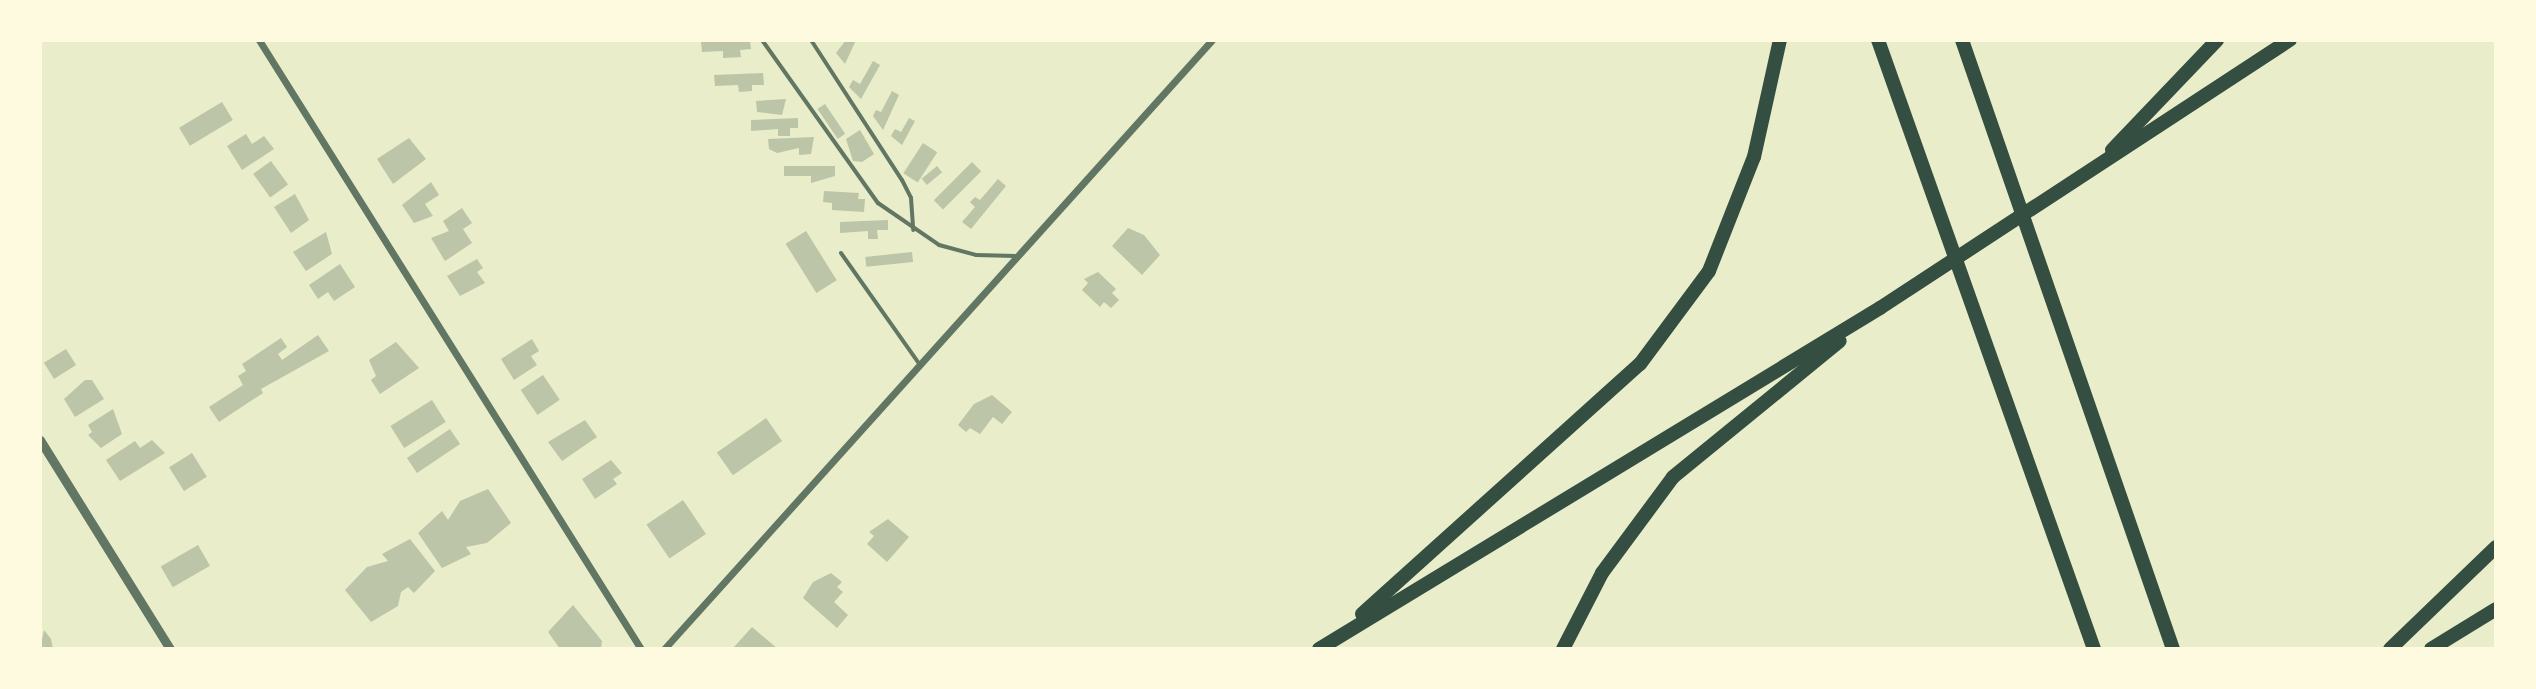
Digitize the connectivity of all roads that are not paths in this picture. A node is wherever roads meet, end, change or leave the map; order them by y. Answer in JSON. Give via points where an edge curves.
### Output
{"nodes":[{"id":1,"x":259,"y":40,"type":"edge"},
{"id":2,"x":762,"y":40,"type":"edge"},
{"id":3,"x":811,"y":40,"type":"edge"},
{"id":4,"x":1212,"y":40,"type":"edge"},
{"id":5,"x":1780,"y":40,"type":"edge"},
{"id":6,"x":1878,"y":40,"type":"edge"},
{"id":7,"x":2217,"y":40,"type":"edge"},
{"id":8,"x":2290,"y":40,"type":"edge"},
{"id":9,"x":1964,"y":42,"type":"edge"},
{"id":10,"x":2093,"y":169,"type":"junction"},
{"id":11,"x":913,"y":230,"type":"junction"},
{"id":12,"x":841,"y":253,"type":"dead end"},
{"id":13,"x":1016,"y":256,"type":"junction"},
{"id":14,"x":1880,"y":308,"type":"junction"},
{"id":15,"x":920,"y":365,"type":"junction"},
{"id":16,"x":40,"y":440,"type":"edge"},
{"id":17,"x":2496,"y":547,"type":"edge"},
{"id":18,"x":2496,"y":609,"type":"edge"},
{"id":19,"x":1334,"y":639,"type":"junction"},
{"id":20,"x":170,"y":649,"type":"edge"},
{"id":21,"x":641,"y":649,"type":"edge"},
{"id":22,"x":664,"y":649,"type":"edge"},
{"id":23,"x":1319,"y":649,"type":"edge"},
{"id":24,"x":1563,"y":649,"type":"edge"},
{"id":25,"x":2094,"y":649,"type":"edge"},
{"id":26,"x":2173,"y":649,"type":"edge"},
{"id":27,"x":2390,"y":649,"type":"edge"},
{"id":28,"x":2431,"y":649,"type":"edge"}],
"edges":[{"from":1,"to":21,"type":"street"},
{"from":2,"to":11,"type":"lane","via":[[853,172],[878,203]]},
{"from":3,"to":11,"type":"lane","via":[[902,180],[911,198]]},
{"from":4,"to":13,"type":"street"},
{"from":5,"to":19,"type":"highway","via":[[1754,157],[1709,271],[1640,364]]},
{"from":6,"to":25,"type":"highway"},
{"from":7,"to":10,"type":"highway"},
{"from":8,"to":10,"type":"highway"},
{"from":9,"to":26,"type":"highway"},
{"from":10,"to":14,"type":"highway"},
{"from":11,"to":13,"type":"lane","via":[[939,245],[976,255]]},
{"from":12,"to":15,"type":"lane"},
{"from":13,"to":15,"type":"street"},
{"from":14,"to":19,"type":"highway"},
{"from":14,"to":24,"type":"highway","via":[[1673,477],[1602,573]]},
{"from":15,"to":22,"type":"street"},
{"from":16,"to":20,"type":"street"},
{"from":17,"to":27,"type":"highway"},
{"from":18,"to":28,"type":"highway"},
{"from":19,"to":23,"type":"highway"}]}
